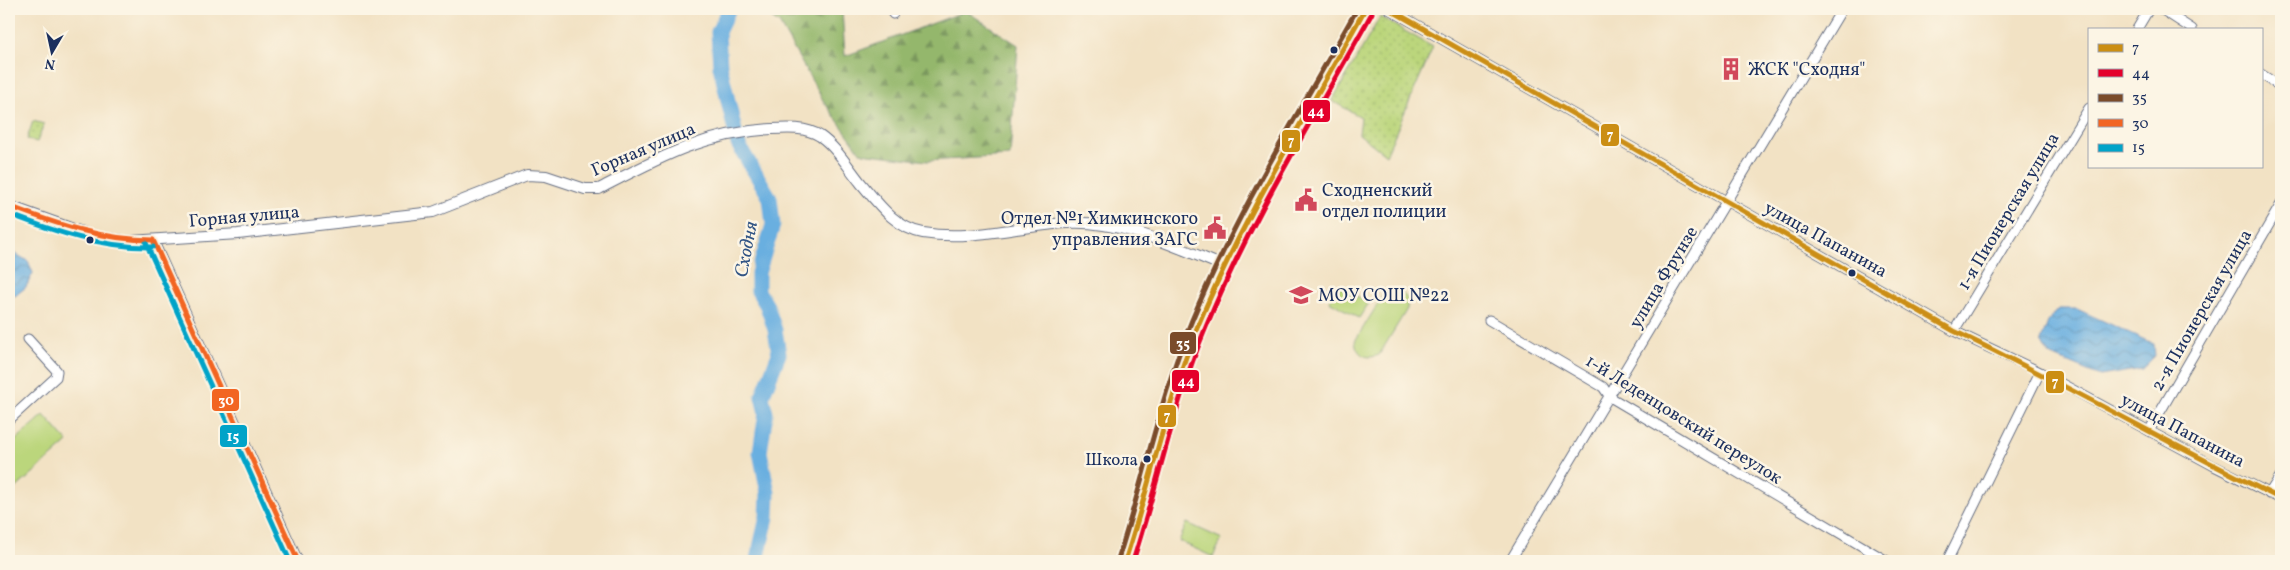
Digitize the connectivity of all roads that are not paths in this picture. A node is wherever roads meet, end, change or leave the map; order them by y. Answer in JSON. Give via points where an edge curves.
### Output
{"nodes":[{"id":1,"x":1365,"y":9,"type":"edge"},
{"id":2,"x":1389,"y":9,"type":"edge"},
{"id":3,"x":1842,"y":9,"type":"edge"},
{"id":4,"x":2149,"y":9,"type":"edge"},
{"id":5,"x":2161,"y":9,"type":"edge"},
{"id":6,"x":2138,"y":28,"type":"edge"},
{"id":7,"x":2190,"y":28,"type":"edge"},
{"id":8,"x":2262,"y":75,"type":"edge"},
{"id":9,"x":2281,"y":87,"type":"edge"},
{"id":10,"x":2088,"y":110,"type":"edge"},
{"id":11,"x":1726,"y":202,"type":"junction"},
{"id":12,"x":2281,"y":204,"type":"edge"},
{"id":13,"x":9,"y":206,"type":"edge"},
{"id":14,"x":153,"y":240,"type":"junction"},
{"id":15,"x":1226,"y":267,"type":"junction"},
{"id":16,"x":1489,"y":320,"type":"dead end"},
{"id":17,"x":1954,"y":331,"type":"junction"},
{"id":18,"x":28,"y":339,"type":"dead end"},
{"id":19,"x":2040,"y":372,"type":"junction"},
{"id":20,"x":1610,"y":397,"type":"junction"},
{"id":21,"x":9,"y":420,"type":"edge"},
{"id":22,"x":2149,"y":431,"type":"junction"},
{"id":23,"x":2281,"y":476,"type":"edge"},
{"id":24,"x":2269,"y":494,"type":"junction"},
{"id":25,"x":2281,"y":499,"type":"edge"},
{"id":26,"x":298,"y":561,"type":"edge"},
{"id":27,"x":1125,"y":561,"type":"edge"},
{"id":28,"x":1510,"y":561,"type":"edge"},
{"id":29,"x":1887,"y":561,"type":"edge"},
{"id":30,"x":1947,"y":561,"type":"edge"}],
"edges":[{"from":1,"to":15,"type":"main road"},
{"from":2,"to":11,"type":"street","name":"улица Папанина"},
{"from":3,"to":11,"type":"street","name":"улица Фрунзе"},
{"from":4,"to":6,"type":"street"},
{"from":5,"to":7,"type":"street"},
{"from":8,"to":9,"type":"street"},
{"from":10,"to":17,"type":"street","name":"1-я Пионерская улица"},
{"from":11,"to":17,"type":"street","name":"улица Папанина"},
{"from":11,"to":20,"type":"street","name":"улица Фрунзе"},
{"from":12,"to":22,"type":"street","name":"2-я Пионерская улица"},
{"from":13,"to":14,"type":"street","name":"Горная улица","via":[[93,236],[130,241]]},
{"from":14,"to":15,"type":"street","name":"Горная улица","via":[[238,234],[432,212],[527,175],[546,176],[585,189],[599,189],[692,143],[724,134],[796,127],[819,135],[894,220],[922,233],[978,233],[1089,223],[1151,237]]},
{"from":14,"to":26,"type":"street"},
{"from":15,"to":27,"type":"main road","via":[[1181,370]]},
{"from":16,"to":20,"type":"street","name":"1-й Леденцовский переулок","via":[[1602,387]]},
{"from":17,"to":19,"type":"street","name":"улица Папанина"},
{"from":18,"to":21,"type":"street","via":[[57,371],[56,377]]},
{"from":19,"to":22,"type":"street","name":"улица Папанина"},
{"from":19,"to":30,"type":"street"},
{"from":20,"to":28,"type":"street","name":"улица Фрунзе"},
{"from":20,"to":29,"type":"street","name":"1-й Леденцовский переулок"},
{"from":22,"to":24,"type":"street","name":"улица Папанина"},
{"from":23,"to":24,"type":"street"},
{"from":24,"to":25,"type":"street","name":"улица Папанина"}]}
